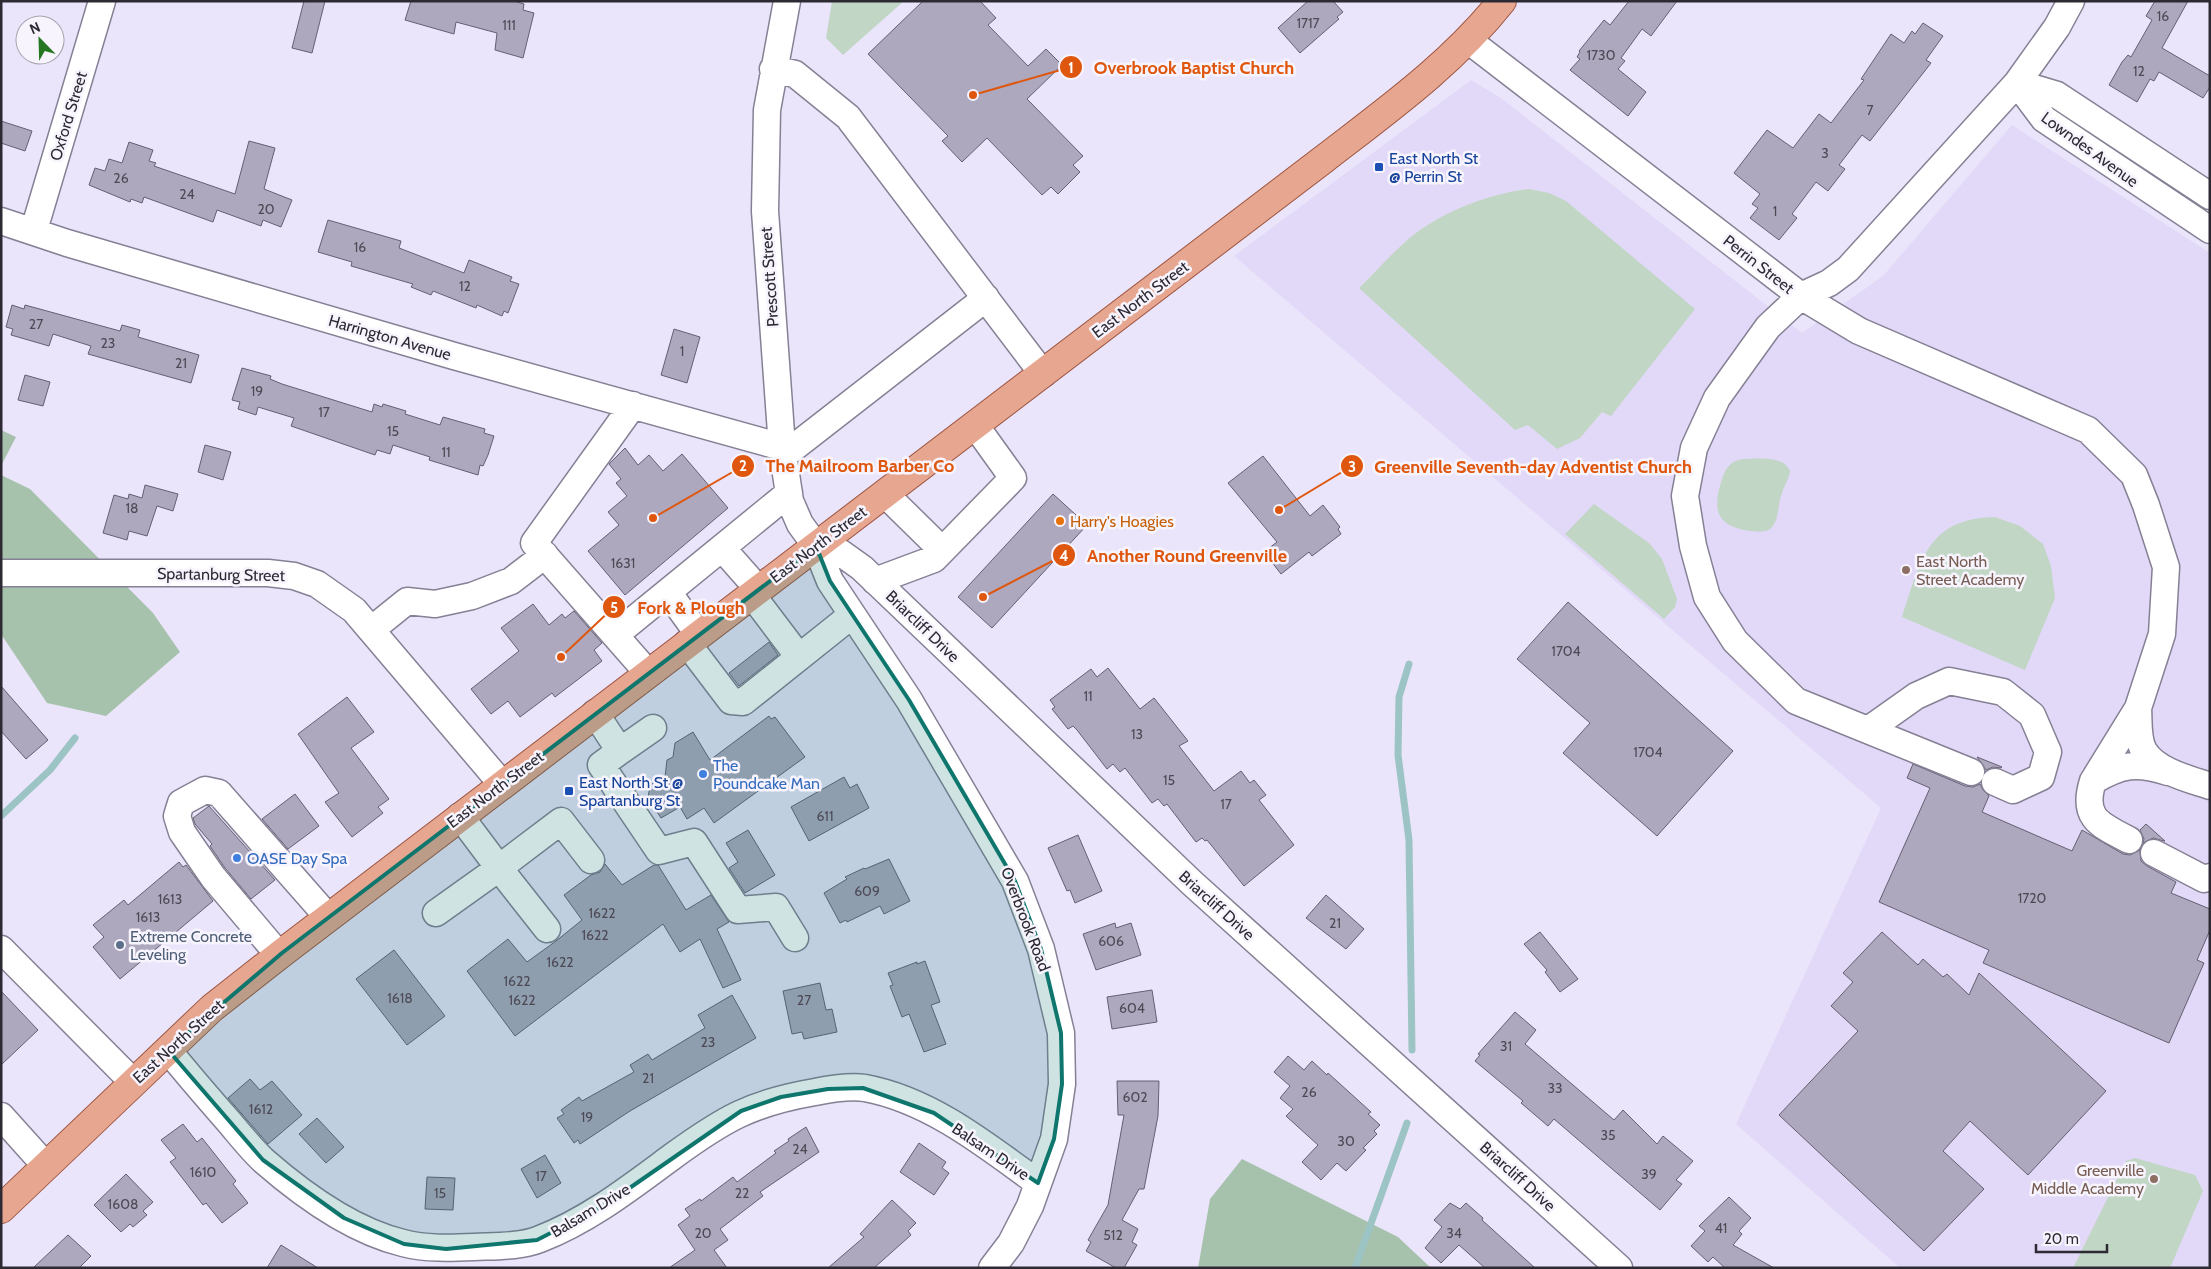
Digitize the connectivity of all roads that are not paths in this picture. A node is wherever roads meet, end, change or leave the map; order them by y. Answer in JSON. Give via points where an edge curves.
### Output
{"nodes":[{"id":1,"x":102,"y":1,"type":"edge"},
{"id":2,"x":1502,"y":1,"type":"edge"},
{"id":3,"x":2071,"y":1,"type":"edge"},
{"id":4,"x":780,"y":3,"type":"edge"},
{"id":5,"x":1468,"y":40,"type":"junction"},
{"id":6,"x":773,"y":69,"type":"junction"},
{"id":7,"x":2017,"y":83,"type":"junction"},
{"id":8,"x":2210,"y":196,"type":"edge"},
{"id":9,"x":1,"y":221,"type":"edge"},
{"id":10,"x":34,"y":230,"type":"junction"},
{"id":11,"x":2210,"y":230,"type":"edge"},
{"id":12,"x":1801,"y":296,"type":"junction"},
{"id":13,"x":986,"y":298,"type":"junction"},
{"id":14,"x":1043,"y":374,"type":"junction"},
{"id":15,"x":633,"y":405,"type":"junction"},
{"id":16,"x":975,"y":425,"type":"junction"},
{"id":17,"x":783,"y":451,"type":"junction"},
{"id":18,"x":789,"y":493,"type":"junction"},
{"id":19,"x":885,"y":494,"type":"junction"},
{"id":20,"x":816,"y":546,"type":"junction"},
{"id":21,"x":722,"y":548,"type":"junction"},
{"id":22,"x":942,"y":550,"type":"junction"},
{"id":23,"x":545,"y":556,"type":"junction"},
{"id":24,"x":1,"y":574,"type":"edge"},
{"id":25,"x":876,"y":581,"type":"junction"},
{"id":26,"x":668,"y":592,"type":"junction"},
{"id":27,"x":755,"y":592,"type":"junction"},
{"id":28,"x":852,"y":615,"type":"junction"},
{"id":29,"x":370,"y":630,"type":"junction"},
{"id":30,"x":615,"y":635,"type":"junction"},
{"id":31,"x":693,"y":639,"type":"junction"},
{"id":32,"x":799,"y":657,"type":"junction"},
{"id":33,"x":648,"y":673,"type":"junction"},
{"id":34,"x":2138,"y":708,"type":"junction"},
{"id":35,"x":595,"y":713,"type":"junction"},
{"id":36,"x":653,"y":728,"type":"dead end"},
{"id":37,"x":1868,"y":730,"type":"junction"},
{"id":38,"x":620,"y":751,"type":"junction"},
{"id":39,"x":1971,"y":772,"type":"dead end"},
{"id":40,"x":2169,"y":773,"type":"junction"},
{"id":41,"x":2093,"y":781,"type":"junction"},
{"id":42,"x":1995,"y":782,"type":"dead end"},
{"id":43,"x":502,"y":784,"type":"junction"},
{"id":44,"x":2210,"y":786,"type":"edge"},
{"id":45,"x":460,"y":816,"type":"junction"},
{"id":46,"x":2129,"y":840,"type":"dead end"},
{"id":47,"x":2154,"y":853,"type":"dead end"},
{"id":48,"x":591,"y":860,"type":"dead end"},
{"id":49,"x":499,"y":868,"type":"junction"},
{"id":50,"x":2210,"y":878,"type":"edge"},
{"id":51,"x":436,"y":913,"type":"dead end"},
{"id":52,"x":328,"y":917,"type":"junction"},
{"id":53,"x":547,"y":929,"type":"dead end"},
{"id":54,"x":795,"y":938,"type":"dead end"},
{"id":55,"x":1,"y":949,"type":"edge"},
{"id":56,"x":279,"y":955,"type":"junction"},
{"id":57,"x":168,"y":1050,"type":"junction"},
{"id":58,"x":133,"y":1082,"type":"junction"},
{"id":59,"x":1,"y":1116,"type":"edge"},
{"id":60,"x":46,"y":1166,"type":"junction"},
{"id":61,"x":1038,"y":1183,"type":"junction"},
{"id":62,"x":1,"y":1209,"type":"edge"},
{"id":63,"x":992,"y":1268,"type":"edge"},
{"id":64,"x":1619,"y":1268,"type":"edge"}],
"edges":[{"from":1,"to":10,"type":"street","name":"Oxford Street"},
{"from":2,"to":5,"type":"main road","name":"East North Street"},
{"from":3,"to":7,"type":"street","name":"Perrin Street","via":[[2057,27]]},
{"from":4,"to":6,"type":"street","name":"Prescott Street"},
{"from":5,"to":12,"type":"street","name":"Perrin Street"},
{"from":5,"to":14,"type":"main road","name":"East North Street","via":[[1419,85]]},
{"from":6,"to":13,"type":"street","via":[[795,74],[848,117]]},
{"from":6,"to":17,"type":"street","name":"Prescott Street","via":[[766,118],[765,211]]},
{"from":7,"to":8,"type":"street","name":"Lowndes Avenue","via":[[2057,95]]},
{"from":7,"to":11,"type":"street","name":"Lowndes Avenue","via":[[2044,119]]},
{"from":7,"to":12,"type":"street","name":"Perrin Street","via":[[1848,269],[1830,283]]},
{"from":9,"to":10,"type":"street","name":"Harrington Avenue"},
{"from":10,"to":15,"type":"street","name":"Harrington Avenue","via":[[67,243]]},
{"from":12,"to":34,"type":"street","via":[[1859,331],[2088,430],[2134,475],[2166,567],[2162,634]]},
{"from":12,"to":37,"type":"street","via":[[1768,328],[1717,398],[1694,448],[1685,496],[1693,546],[1707,597],[1735,641],[1796,701]]},
{"from":13,"to":14,"type":"street"},
{"from":13,"to":17,"type":"street"},
{"from":14,"to":16,"type":"main road","name":"East North Street"},
{"from":15,"to":17,"type":"street","name":"Harrington Avenue"},
{"from":15,"to":23,"type":"street","via":[[534,543]]},
{"from":16,"to":19,"type":"main road","name":"East North Street"},
{"from":16,"to":22,"type":"street","via":[[1012,478]]},
{"from":17,"to":18,"type":"street","name":"Prescott Street"},
{"from":18,"to":20,"type":"street","name":"Prescott Street","via":[[800,524]]},
{"from":18,"to":21,"type":"street"},
{"from":19,"to":20,"type":"main road","name":"East North Street"},
{"from":19,"to":22,"type":"street"},
{"from":20,"to":25,"type":"street","name":"Briarcliff Drive","via":[[841,553]]},
{"from":20,"to":27,"type":"main road","name":"East North Street"},
{"from":20,"to":28,"type":"street","name":"Overbrook Road","via":[[830,581]]},
{"from":21,"to":26,"type":"street"},
{"from":21,"to":27,"type":"street"},
{"from":22,"to":25,"type":"street","via":[[934,559]]},
{"from":23,"to":29,"type":"street","via":[[511,580],[472,596],[435,604],[407,601]]},
{"from":23,"to":30,"type":"street"},
{"from":24,"to":29,"type":"street","name":"Spartanburg Street","via":[[268,573],[294,576],[317,584],[338,597]]},
{"from":25,"to":64,"type":"street","name":"Briarcliff Drive","via":[[1192,884]]},
{"from":26,"to":30,"type":"street"},
{"from":26,"to":31,"type":"street"},
{"from":27,"to":31,"type":"main road","name":"East North Street"},
{"from":27,"to":32,"type":"street"},
{"from":28,"to":32,"type":"street"},
{"from":28,"to":61,"type":"street","name":"Overbrook Road","via":[[909,700],[977,813],[1015,881],[1041,949],[1061,1033],[1062,1084],[1054,1139]]},
{"from":29,"to":43,"type":"street","name":"Spartanburg Street"},
{"from":30,"to":33,"type":"street"},
{"from":31,"to":32,"type":"street","via":[[731,701],[743,702]]},
{"from":31,"to":33,"type":"main road","name":"East North Street"},
{"from":33,"to":35,"type":"main road","name":"East North Street"},
{"from":34,"to":40,"type":"street","via":[[2144,752]]},
{"from":34,"to":41,"type":"street"},
{"from":35,"to":38,"type":"street"},
{"from":35,"to":43,"type":"main road","name":"East North Street"},
{"from":36,"to":38,"type":"street"},
{"from":37,"to":39,"type":"street"},
{"from":37,"to":42,"type":"street","via":[[1916,696],[1949,681],[2003,692],[2032,715],[2048,752],[2041,777],[2013,790]]},
{"from":38,"to":54,"type":"street","via":[[601,766],[659,851],[694,842],[738,910],[776,907]]},
{"from":40,"to":41,"type":"street","via":[[2148,766],[2123,766]]},
{"from":40,"to":44,"type":"street"},
{"from":41,"to":46,"type":"street","via":[[2089,808],[2098,824]]},
{"from":43,"to":45,"type":"main road","name":"East North Street"},
{"from":45,"to":49,"type":"street"},
{"from":45,"to":52,"type":"main road","name":"East North Street"},
{"from":47,"to":50,"type":"street","via":[[2204,879]]},
{"from":48,"to":49,"type":"street","via":[[561,821]]},
{"from":49,"to":51,"type":"street"},
{"from":49,"to":53,"type":"street"},
{"from":52,"to":56,"type":"main road","name":"East North Street"},
{"from":52,"to":56,"type":"street","via":[[219,793],[205,790],[181,803],[177,816],[182,832],[213,877]]},
{"from":55,"to":58,"type":"street"},
{"from":56,"to":57,"type":"main road","name":"East North Street","via":[[212,1008]]},
{"from":57,"to":58,"type":"main road","name":"East North Street"},
{"from":57,"to":61,"type":"street","name":"Balsam Drive","via":[[263,1160],[344,1218],[404,1244],[446,1249],[506,1246],[537,1240],[570,1226],[605,1205],[715,1126],[742,1111],[781,1097],[828,1089],[863,1088],[897,1097],[934,1113]]},
{"from":58,"to":60,"type":"main road","name":"East North Street"},
{"from":59,"to":60,"type":"street"},
{"from":60,"to":62,"type":"main road","name":"East North Street"},
{"from":61,"to":63,"type":"street","name":"Overbrook Road","via":[[1011,1243]]}]}
